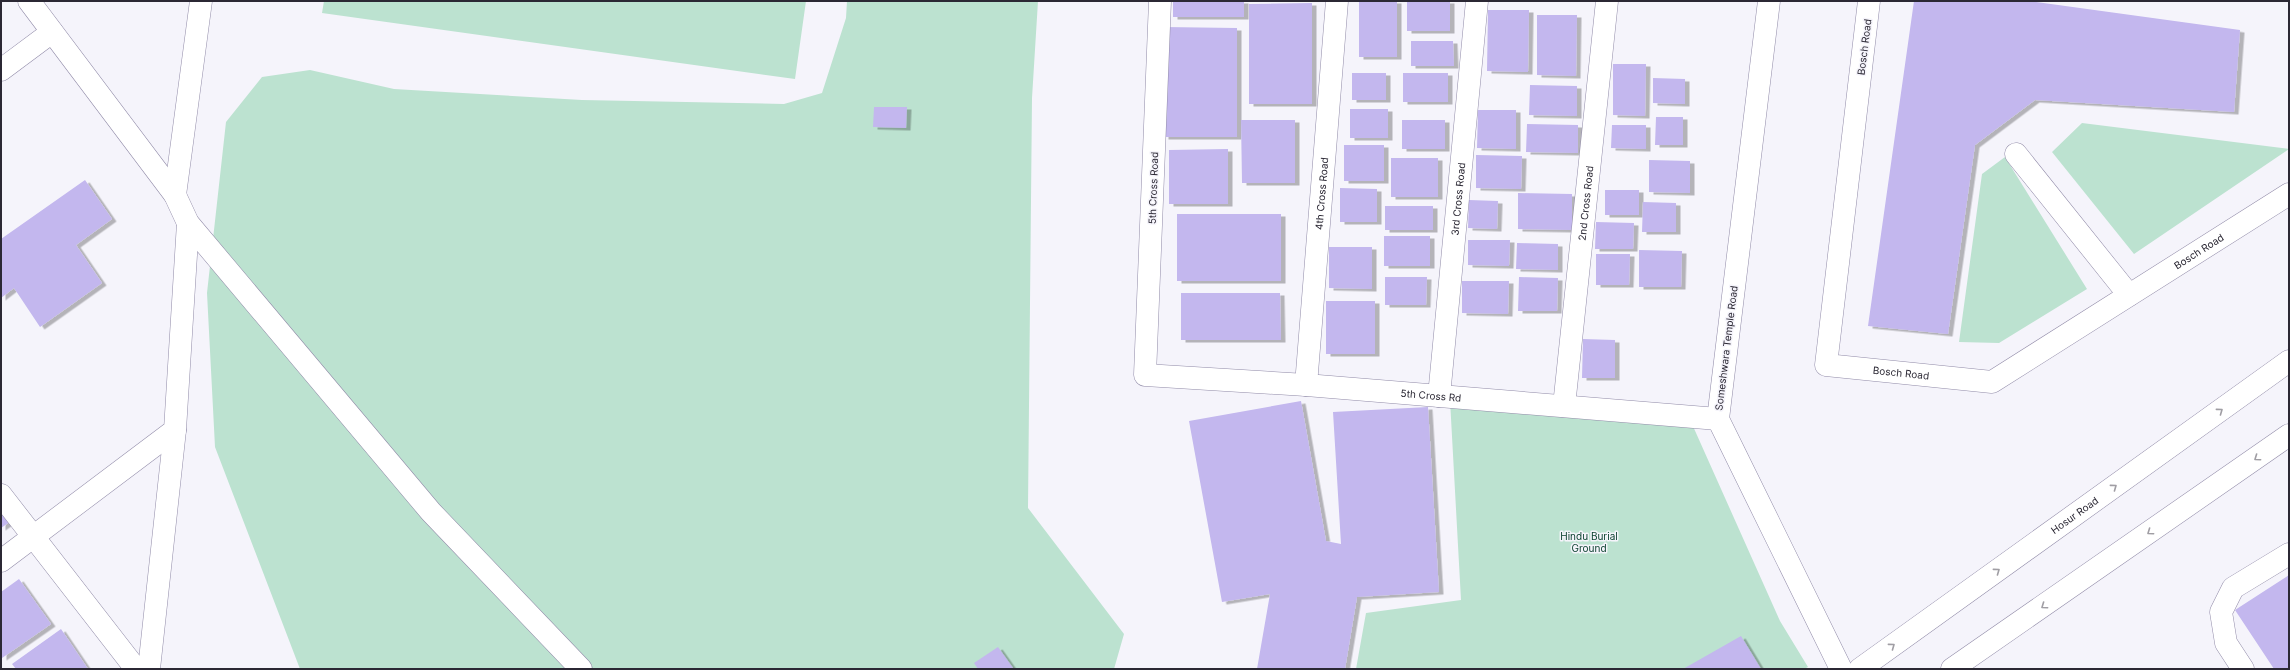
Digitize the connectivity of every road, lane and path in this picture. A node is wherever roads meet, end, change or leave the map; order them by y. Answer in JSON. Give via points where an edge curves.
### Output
{"nodes":[{"id":1,"x":29,"y":1,"type":"edge"},
{"id":2,"x":201,"y":1,"type":"edge"},
{"id":3,"x":1160,"y":1,"type":"edge"},
{"id":4,"x":1337,"y":1,"type":"edge"},
{"id":5,"x":1477,"y":1,"type":"edge"},
{"id":6,"x":1607,"y":1,"type":"edge"},
{"id":7,"x":1769,"y":1,"type":"edge"},
{"id":8,"x":1869,"y":1,"type":"edge"},
{"id":9,"x":52,"y":32,"type":"junction"},
{"id":10,"x":1,"y":70,"type":"edge"},
{"id":11,"x":2016,"y":154,"type":"dead end"},
{"id":12,"x":2289,"y":194,"type":"edge"},
{"id":13,"x":175,"y":195,"type":"junction"},
{"id":14,"x":188,"y":223,"type":"junction"},
{"id":15,"x":2129,"y":295,"type":"junction"},
{"id":16,"x":2289,"y":362,"type":"edge"},
{"id":17,"x":1145,"y":375,"type":"joint"},
{"id":18,"x":1306,"y":385,"type":"junction"},
{"id":19,"x":1439,"y":396,"type":"junction"},
{"id":20,"x":1564,"y":406,"type":"junction"},
{"id":21,"x":1718,"y":419,"type":"junction"},
{"id":22,"x":174,"y":430,"type":"junction"},
{"id":23,"x":2289,"y":435,"type":"edge"},
{"id":24,"x":1,"y":495,"type":"edge"},
{"id":25,"x":34,"y":536,"type":"junction"},
{"id":26,"x":2289,"y":554,"type":"edge"},
{"id":27,"x":1,"y":561,"type":"edge"},
{"id":28,"x":136,"y":669,"type":"edge"},
{"id":29,"x":149,"y":669,"type":"edge"},
{"id":30,"x":581,"y":669,"type":"edge"},
{"id":31,"x":1841,"y":669,"type":"edge"},
{"id":32,"x":1860,"y":669,"type":"edge"},
{"id":33,"x":1952,"y":669,"type":"edge"},
{"id":34,"x":2243,"y":669,"type":"edge"}],
"edges":[{"from":1,"to":9,"type":"street"},
{"from":2,"to":13,"type":"street"},
{"from":3,"to":17,"type":"street","name":"5th Cross Road"},
{"from":4,"to":18,"type":"street","name":"4th Cross Road"},
{"from":5,"to":19,"type":"street","name":"3rd Cross Road"},
{"from":6,"to":20,"type":"street","name":"2nd Cross Road"},
{"from":7,"to":21,"type":"street","name":"Someshwara Temple Road"},
{"from":8,"to":15,"type":"street","name":"Bosch Road","via":[[1826,365],[1992,382]]},
{"from":9,"to":10,"type":"street"},
{"from":9,"to":13,"type":"street"},
{"from":11,"to":15,"type":"street"},
{"from":12,"to":15,"type":"street","name":"Bosch Road"},
{"from":13,"to":14,"type":"street"},
{"from":14,"to":22,"type":"street"},
{"from":14,"to":30,"type":"street","via":[[431,512]]},
{"from":32,"to":16,"type":"street","name":"Hosur Road","one_way":true},
{"from":17,"to":18,"type":"street","name":"5th Cross Rd"},
{"from":18,"to":19,"type":"street","name":"5th Cross Rd"},
{"from":19,"to":20,"type":"street","name":"5th Cross Rd"},
{"from":20,"to":21,"type":"street","name":"5th Cross Rd"},
{"from":21,"to":31,"type":"street","name":"Someshwara Temple Road"},
{"from":22,"to":25,"type":"street"},
{"from":22,"to":29,"type":"street"},
{"from":23,"to":33,"type":"street","one_way":true},
{"from":24,"to":25,"type":"street"},
{"from":25,"to":27,"type":"street"},
{"from":25,"to":28,"type":"street"},
{"from":26,"to":34,"type":"street","via":[[2233,588],[2221,612],[2226,643]]}]}
